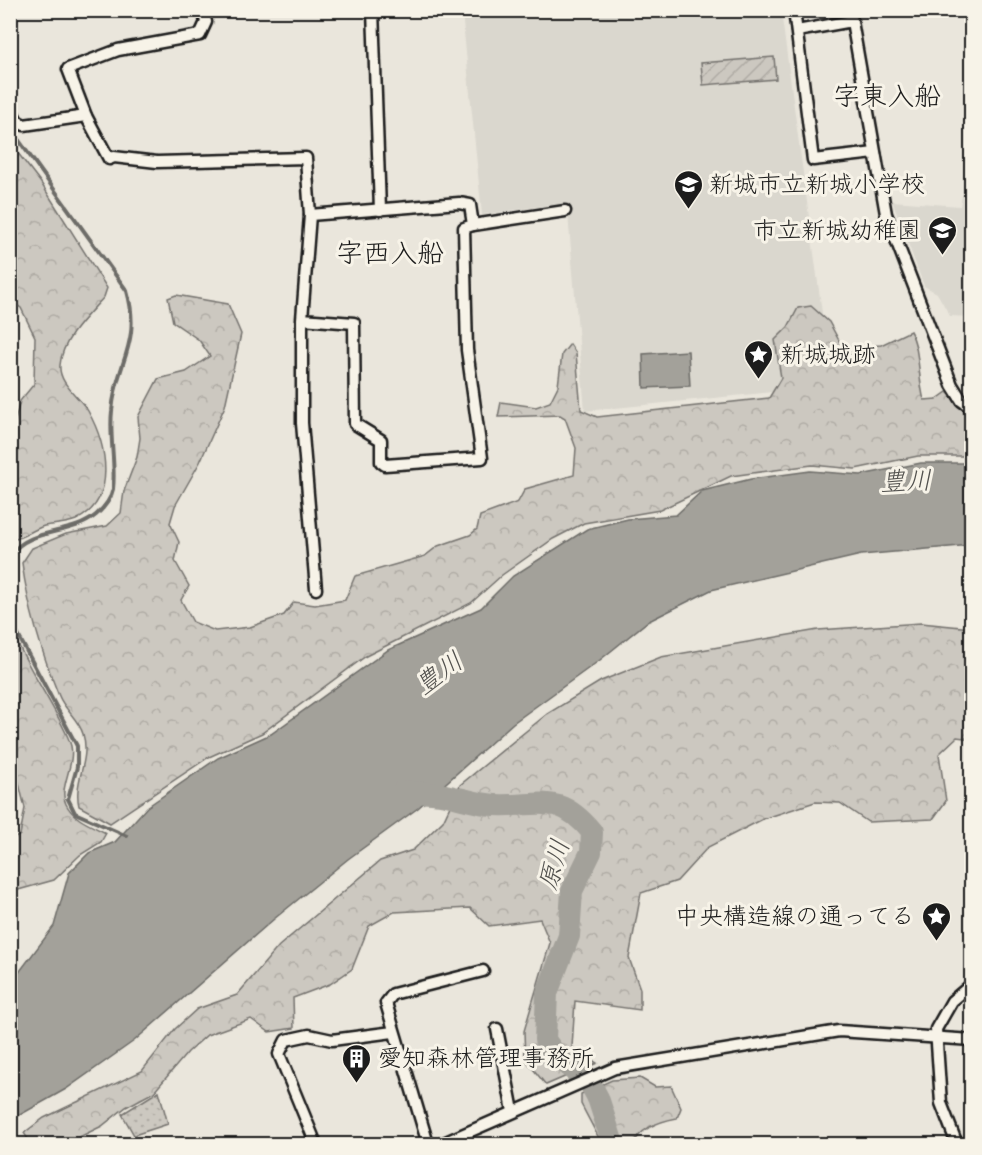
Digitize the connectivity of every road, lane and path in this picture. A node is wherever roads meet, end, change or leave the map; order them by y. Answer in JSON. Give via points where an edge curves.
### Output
{"nodes":[{"id":1,"x":203,"y":10,"type":"edge"},
{"id":2,"x":373,"y":10,"type":"edge"},
{"id":3,"x":794,"y":10,"type":"edge"},
{"id":4,"x":851,"y":16,"type":"edge"},
{"id":5,"x":797,"y":31,"type":"junction"},
{"id":6,"x":10,"y":108,"type":"edge"},
{"id":7,"x":86,"y":116,"type":"junction"},
{"id":8,"x":874,"y":153,"type":"junction"},
{"id":9,"x":380,"y":210,"type":"junction"},
{"id":10,"x":565,"y":211,"type":"dead end"},
{"id":11,"x":310,"y":215,"type":"junction"},
{"id":12,"x":473,"y":225,"type":"junction"},
{"id":13,"x":302,"y":319,"type":"junction"},
{"id":14,"x":972,"y":408,"type":"edge"},
{"id":15,"x":316,"y":589,"type":"dead end"},
{"id":16,"x":483,"y":971,"type":"dead end"},
{"id":17,"x":972,"y":984,"type":"edge"},
{"id":18,"x":497,"y":1029,"type":"dead end"},
{"id":19,"x":393,"y":1032,"type":"junction"},
{"id":20,"x":937,"y":1036,"type":"junction"},
{"id":21,"x":972,"y":1040,"type":"edge"},
{"id":22,"x":513,"y":1111,"type":"junction"},
{"id":23,"x":316,"y":1144,"type":"edge"},
{"id":24,"x":428,"y":1144,"type":"edge"},
{"id":25,"x":441,"y":1144,"type":"edge"},
{"id":26,"x":957,"y":1144,"type":"edge"}],
"edges":[{"from":1,"to":7,"type":"street","via":[[206,22],[200,35],[118,50],[68,69]]},
{"from":2,"to":9,"type":"street"},
{"from":3,"to":5,"type":"street"},
{"from":4,"to":5,"type":"street"},
{"from":4,"to":8,"type":"street"},
{"from":5,"to":8,"type":"street","via":[[813,160]]},
{"from":6,"to":7,"type":"street","via":[[24,125]]},
{"from":7,"to":11,"type":"street","via":[[110,159],[157,162],[306,158]]},
{"from":8,"to":14,"type":"street","via":[[886,214],[952,385]]},
{"from":9,"to":11,"type":"street"},
{"from":9,"to":12,"type":"street","via":[[459,202],[470,205]]},
{"from":10,"to":12,"type":"street"},
{"from":11,"to":13,"type":"street"},
{"from":12,"to":13,"type":"street","via":[[464,228],[467,350],[482,458],[386,465],[381,462],[381,440],[355,424],[354,323]]},
{"from":13,"to":15,"type":"street","via":[[302,423]]},
{"from":16,"to":19,"type":"street","via":[[393,994],[386,1003]]},
{"from":17,"to":20,"type":"street","via":[[952,1001],[939,1021]]},
{"from":18,"to":22,"type":"street"},
{"from":19,"to":23,"type":"street","via":[[332,1040],[309,1035],[286,1040],[279,1054]]},
{"from":19,"to":24,"type":"street"},
{"from":20,"to":21,"type":"street"},
{"from":20,"to":22,"type":"street","via":[[816,1033],[615,1068]]},
{"from":20,"to":26,"type":"street","via":[[942,1103]]},
{"from":22,"to":25,"type":"street"}]}
